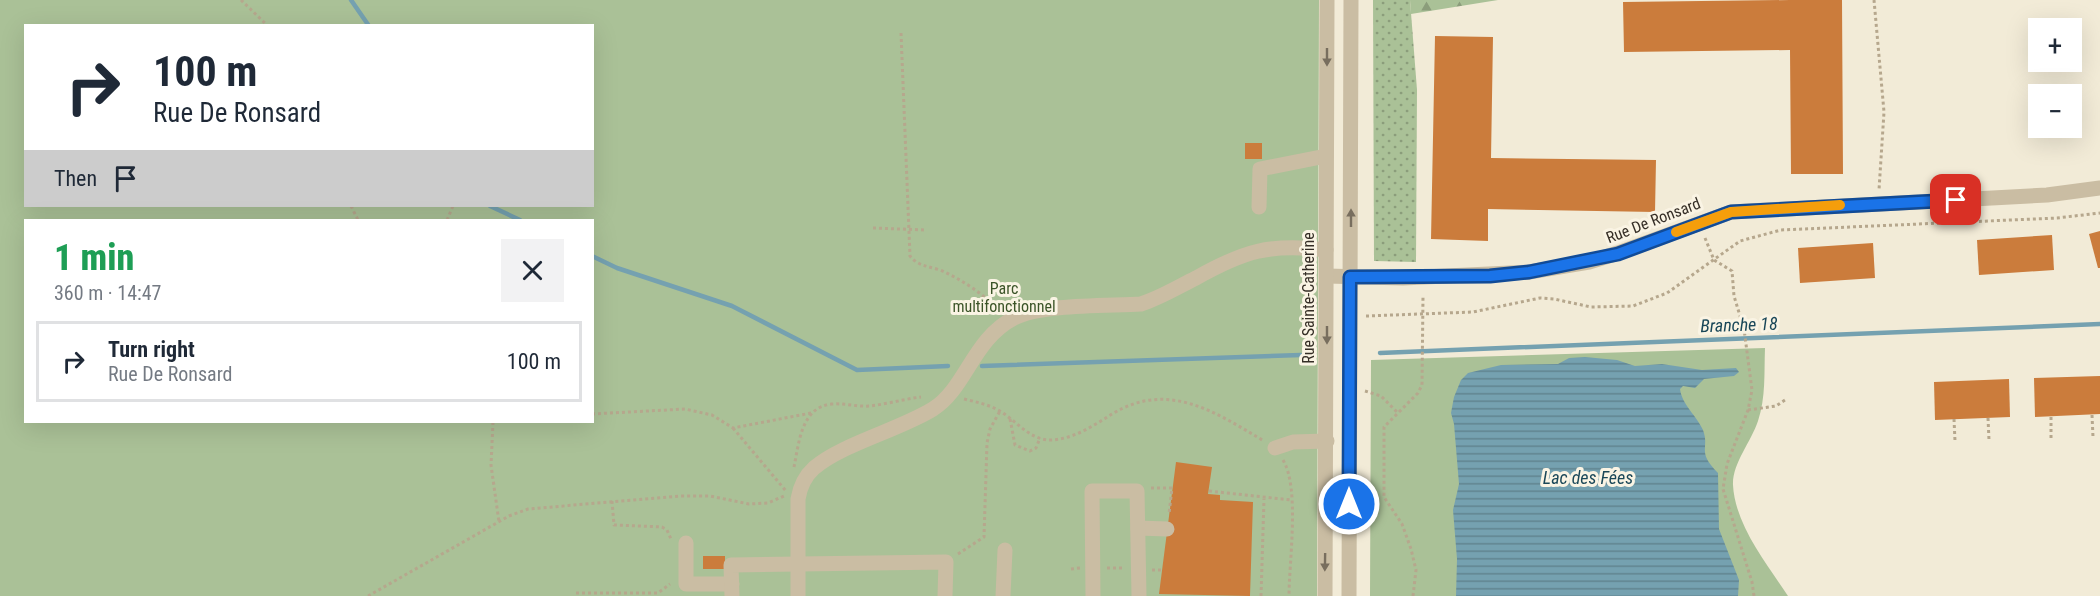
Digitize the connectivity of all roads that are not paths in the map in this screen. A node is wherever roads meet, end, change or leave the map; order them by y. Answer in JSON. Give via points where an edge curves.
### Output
{"nodes":[{"id":1,"x":1327,"y":0,"type":"edge"},
{"id":2,"x":1351,"y":0,"type":"edge"},
{"id":3,"x":1326,"y":156,"type":"junction"},
{"id":4,"x":2100,"y":188,"type":"edge"},
{"id":5,"x":1259,"y":207,"type":"dead end"},
{"id":6,"x":1326,"y":250,"type":"junction"},
{"id":7,"x":1327,"y":276,"type":"junction"},
{"id":8,"x":1350,"y":277,"type":"junction"},
{"id":9,"x":1327,"y":441,"type":"junction"},
{"id":10,"x":1275,"y":448,"type":"road end"},
{"id":11,"x":1168,"y":523,"type":"road end"},
{"id":12,"x":1138,"y":528,"type":"junction"},
{"id":13,"x":686,"y":543,"type":"dead end"},
{"id":14,"x":1005,"y":550,"type":"dead end"},
{"id":15,"x":798,"y":564,"type":"junction"},
{"id":16,"x":732,"y":590,"type":"edge"},
{"id":17,"x":798,"y":596,"type":"edge"},
{"id":18,"x":945,"y":596,"type":"edge"},
{"id":19,"x":1003,"y":596,"type":"edge"},
{"id":20,"x":1092,"y":596,"type":"edge"},
{"id":21,"x":1138,"y":596,"type":"edge"},
{"id":22,"x":1325,"y":596,"type":"edge"},
{"id":23,"x":1349,"y":596,"type":"edge"}],
"edges":[{"from":1,"to":3,"type":"street","name":"Rue Sainte-Catherine","one_way":true},
{"from":8,"to":2,"type":"street","one_way":true},
{"from":3,"to":5,"type":"street","via":[[1260,169]]},
{"from":3,"to":6,"type":"street","name":"Rue Sainte-Catherine"},
{"from":4,"to":8,"type":"street","name":"Rue De Ronsard","via":[[2047,195],[1731,212],[1618,254],[1529,272]]},
{"from":6,"to":7,"type":"street","name":"Rue Sainte-Catherine"},
{"from":6,"to":15,"type":"street","via":[[1260,249],[1220,264],[1141,304],[1036,311],[1008,322],[982,344],[947,398],[934,408],[814,468],[801,485],[798,500]]},
{"from":7,"to":8,"type":"street","name":"Rue De Ronsard"},
{"from":7,"to":9,"type":"street","name":"Rue Sainte-Catherine","one_way":true},
{"from":8,"to":23,"type":"street"},
{"from":9,"to":10,"type":"street","via":[[1293,442]]},
{"from":9,"to":22,"type":"street","name":"Rue Sainte-Catherine","one_way":true},
{"from":11,"to":12,"type":"street"},
{"from":12,"to":20,"type":"street","via":[[1137,491],[1092,491]]},
{"from":12,"to":21,"type":"street"},
{"from":13,"to":16,"type":"street","via":[[686,584]]},
{"from":14,"to":19,"type":"street"},
{"from":15,"to":16,"type":"street","via":[[731,565]]},
{"from":15,"to":17,"type":"street"},
{"from":15,"to":18,"type":"street","via":[[946,562]]}]}
